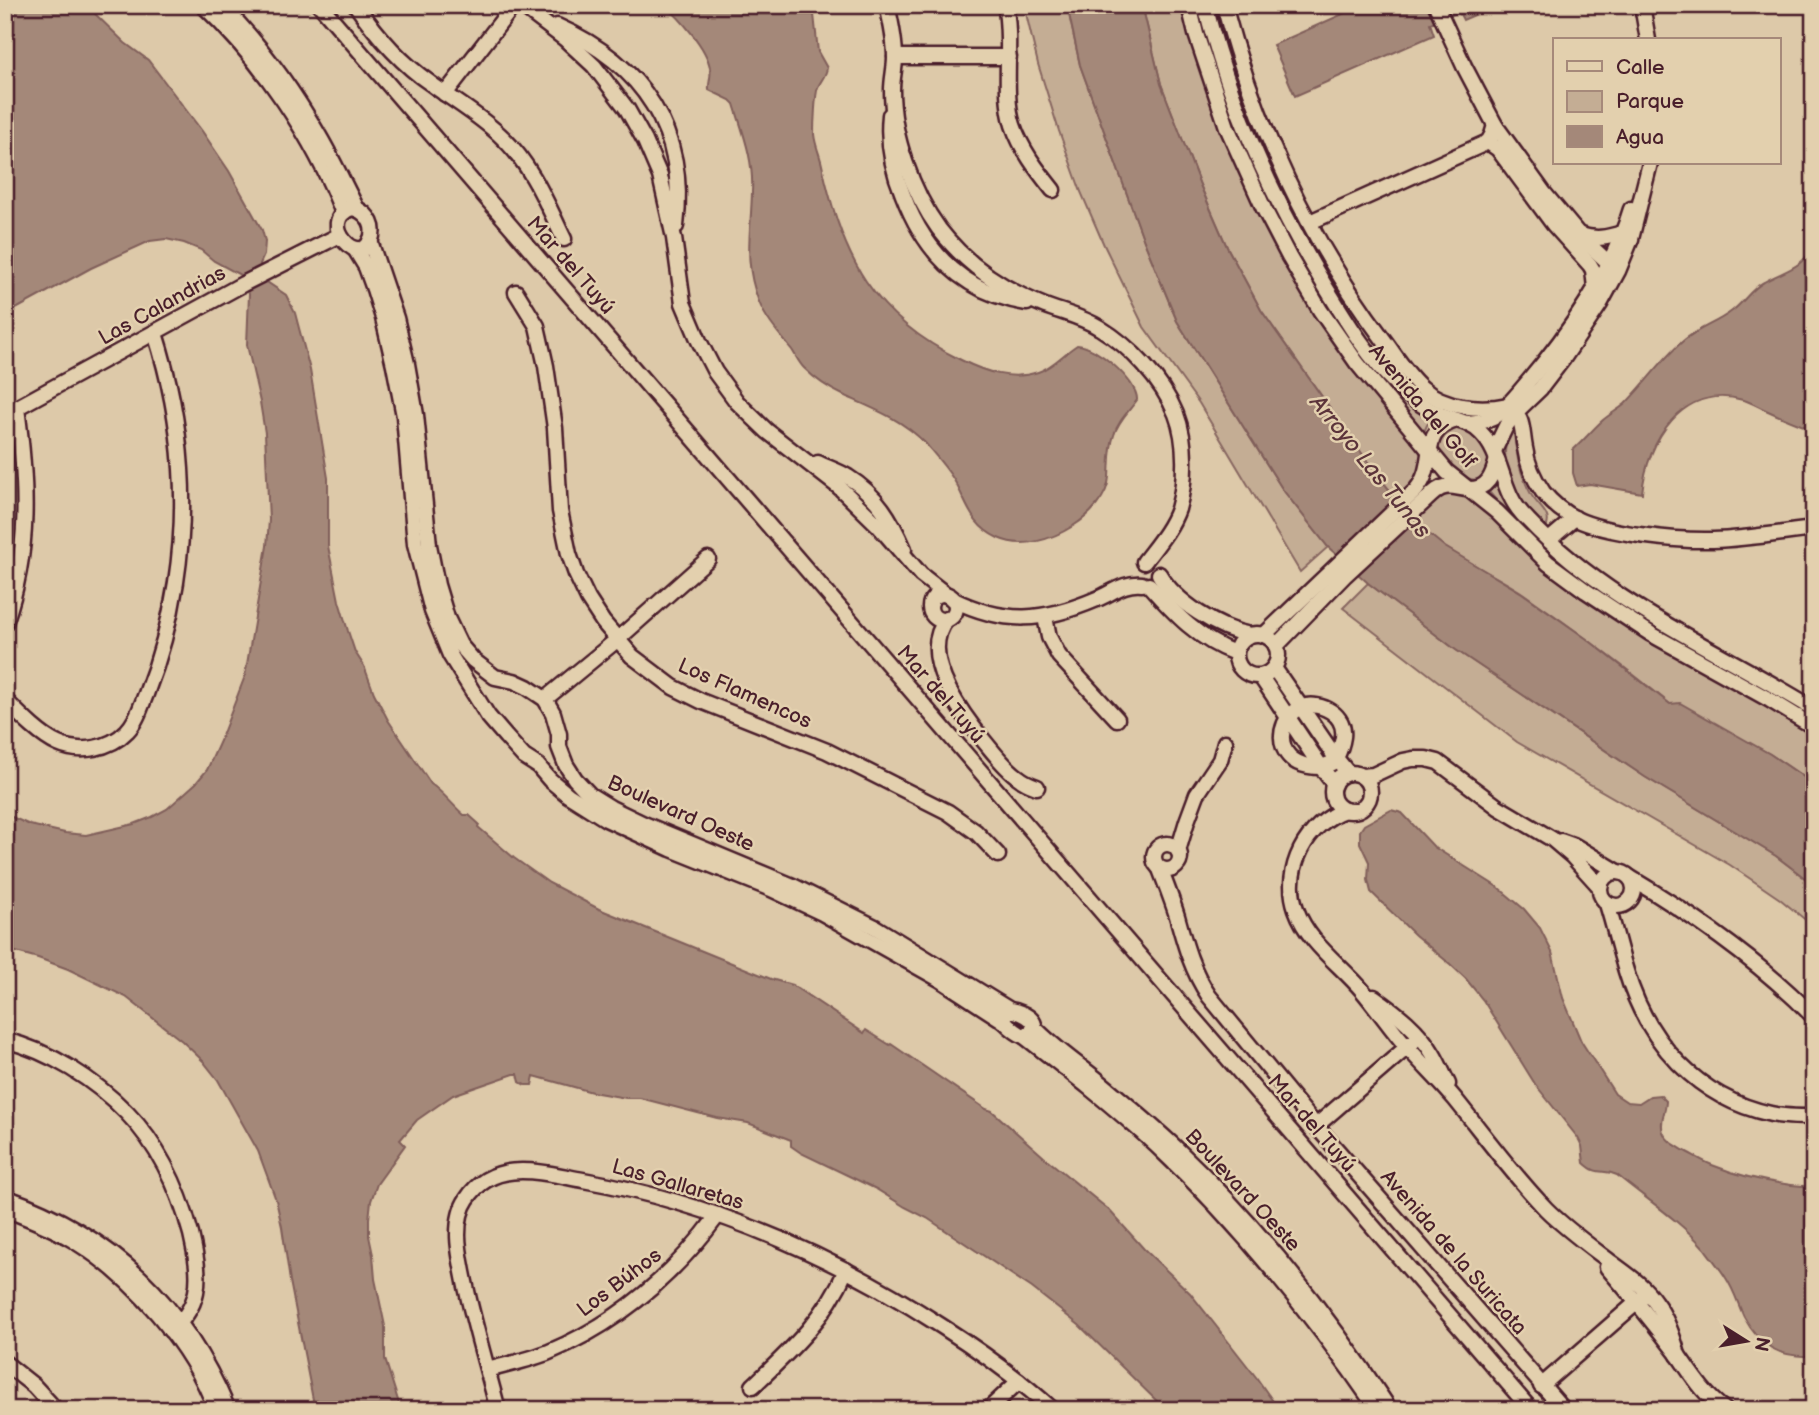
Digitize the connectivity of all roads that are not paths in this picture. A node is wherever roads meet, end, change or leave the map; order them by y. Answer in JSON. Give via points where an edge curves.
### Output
{"nodes":[{"id":1,"x":204,"y":5,"type":"edge"},
{"id":2,"x":220,"y":5,"type":"edge"},
{"id":3,"x":320,"y":5,"type":"edge"},
{"id":4,"x":356,"y":5,"type":"edge"},
{"id":5,"x":887,"y":5,"type":"edge"},
{"id":6,"x":1005,"y":5,"type":"edge"},
{"id":7,"x":1189,"y":5,"type":"edge"},
{"id":8,"x":1205,"y":5,"type":"edge"},
{"id":9,"x":1224,"y":5,"type":"edge"},
{"id":10,"x":1436,"y":5,"type":"edge"},
{"id":11,"x":1642,"y":5,"type":"edge"},
{"id":12,"x":1652,"y":5,"type":"edge"},
{"id":13,"x":519,"y":7,"type":"edge"},
{"id":14,"x":1648,"y":38,"type":"edge"},
{"id":15,"x":1657,"y":38,"type":"edge"},
{"id":16,"x":252,"y":50,"type":"junction"},
{"id":17,"x":606,"y":52,"type":"junction"},
{"id":18,"x":895,"y":57,"type":"junction"},
{"id":19,"x":1009,"y":57,"type":"junction"},
{"id":20,"x":594,"y":66,"type":"junction"},
{"id":21,"x":445,"y":94,"type":"junction"},
{"id":22,"x":1495,"y":125,"type":"junction"},
{"id":23,"x":1488,"y":142,"type":"junction"},
{"id":24,"x":1641,"y":164,"type":"edge"},
{"id":25,"x":1650,"y":164,"type":"edge"},
{"id":26,"x":678,"y":172,"type":"junction"},
{"id":27,"x":660,"y":176,"type":"junction"},
{"id":28,"x":1054,"y":190,"type":"dead end"},
{"id":29,"x":350,"y":211,"type":"junction"},
{"id":30,"x":1310,"y":222,"type":"junction"},
{"id":31,"x":1622,"y":233,"type":"junction"},
{"id":32,"x":340,"y":235,"type":"junction"},
{"id":33,"x":1579,"y":235,"type":"junction"},
{"id":34,"x":674,"y":238,"type":"junction"},
{"id":35,"x":564,"y":239,"type":"dead end"},
{"id":36,"x":370,"y":241,"type":"junction"},
{"id":37,"x":355,"y":249,"type":"junction"},
{"id":38,"x":1613,"y":268,"type":"junction"},
{"id":39,"x":1337,"y":270,"type":"junction"},
{"id":40,"x":1595,"y":288,"type":"junction"},
{"id":41,"x":516,"y":292,"type":"dead end"},
{"id":42,"x":155,"y":333,"type":"junction"},
{"id":43,"x":1372,"y":356,"type":"junction"},
{"id":44,"x":1512,"y":408,"type":"junction"},
{"id":45,"x":11,"y":411,"type":"edge"},
{"id":46,"x":410,"y":415,"type":"junction"},
{"id":47,"x":1461,"y":421,"type":"junction"},
{"id":48,"x":1430,"y":452,"type":"junction"},
{"id":49,"x":1495,"y":455,"type":"junction"},
{"id":50,"x":1468,"y":489,"type":"junction"},
{"id":51,"x":1414,"y":501,"type":"junction"},
{"id":52,"x":1575,"y":518,"type":"junction"},
{"id":53,"x":1814,"y":529,"type":"edge"},
{"id":54,"x":1549,"y":540,"type":"junction"},
{"id":55,"x":708,"y":559,"type":"dead end"},
{"id":56,"x":1341,"y":570,"type":"junction"},
{"id":57,"x":1148,"y":574,"type":"junction"},
{"id":58,"x":921,"y":575,"type":"junction"},
{"id":59,"x":431,"y":587,"type":"junction"},
{"id":60,"x":950,"y":597,"type":"junction"},
{"id":61,"x":930,"y":610,"type":"junction"},
{"id":62,"x":976,"y":610,"type":"junction"},
{"id":63,"x":1199,"y":612,"type":"junction"},
{"id":64,"x":1045,"y":617,"type":"junction"},
{"id":65,"x":949,"y":618,"type":"junction"},
{"id":66,"x":5,"y":622,"type":"edge"},
{"id":67,"x":1191,"y":628,"type":"junction"},
{"id":68,"x":1257,"y":635,"type":"junction"},
{"id":69,"x":618,"y":639,"type":"junction"},
{"id":70,"x":1276,"y":646,"type":"junction"},
{"id":71,"x":937,"y":653,"type":"junction"},
{"id":72,"x":1236,"y":653,"type":"junction"},
{"id":73,"x":1274,"y":668,"type":"junction"},
{"id":74,"x":495,"y":677,"type":"junction"},
{"id":75,"x":1261,"y":677,"type":"junction"},
{"id":76,"x":545,"y":699,"type":"junction"},
{"id":77,"x":5,"y":700,"type":"edge"},
{"id":78,"x":480,"y":700,"type":"junction"},
{"id":79,"x":1300,"y":707,"type":"junction"},
{"id":80,"x":1814,"y":709,"type":"edge"},
{"id":81,"x":1289,"y":717,"type":"junction"},
{"id":82,"x":1117,"y":719,"type":"dead end"},
{"id":83,"x":1814,"y":727,"type":"edge"},
{"id":84,"x":1225,"y":742,"type":"dead end"},
{"id":85,"x":559,"y":747,"type":"junction"},
{"id":86,"x":1336,"y":758,"type":"junction"},
{"id":87,"x":538,"y":766,"type":"junction"},
{"id":88,"x":1321,"y":767,"type":"junction"},
{"id":89,"x":1388,"y":770,"type":"junction"},
{"id":90,"x":1355,"y":775,"type":"junction"},
{"id":91,"x":1037,"y":788,"type":"dead end"},
{"id":92,"x":1370,"y":790,"type":"junction"},
{"id":93,"x":1333,"y":791,"type":"junction"},
{"id":94,"x":1345,"y":810,"type":"junction"},
{"id":95,"x":1327,"y":818,"type":"junction"},
{"id":96,"x":1187,"y":821,"type":"junction"},
{"id":97,"x":641,"y":829,"type":"junction"},
{"id":98,"x":1552,"y":839,"type":"junction"},
{"id":99,"x":1160,"y":846,"type":"junction"},
{"id":100,"x":998,"y":855,"type":"dead end"},
{"id":101,"x":1178,"y":857,"type":"junction"},
{"id":102,"x":1160,"y":869,"type":"junction"},
{"id":103,"x":1623,"y":874,"type":"junction"},
{"id":104,"x":1600,"y":887,"type":"junction"},
{"id":105,"x":1657,"y":894,"type":"junction"},
{"id":106,"x":1630,"y":900,"type":"junction"},
{"id":107,"x":1607,"y":904,"type":"junction"},
{"id":108,"x":1177,"y":914,"type":"junction"},
{"id":109,"x":1615,"y":929,"type":"junction"},
{"id":110,"x":1361,"y":989,"type":"junction"},
{"id":111,"x":1814,"y":1017,"type":"edge"},
{"id":112,"x":1420,"y":1035,"type":"junction"},
{"id":113,"x":5,"y":1040,"type":"edge"},
{"id":114,"x":1407,"y":1047,"type":"junction"},
{"id":115,"x":1454,"y":1097,"type":"junction"},
{"id":116,"x":1814,"y":1117,"type":"edge"},
{"id":117,"x":1316,"y":1126,"type":"junction"},
{"id":118,"x":5,"y":1197,"type":"edge"},
{"id":119,"x":5,"y":1209,"type":"edge"},
{"id":120,"x":718,"y":1215,"type":"junction"},
{"id":121,"x":846,"y":1270,"type":"junction"},
{"id":122,"x":1297,"y":1290,"type":"junction"},
{"id":123,"x":1642,"y":1297,"type":"junction"},
{"id":124,"x":175,"y":1326,"type":"junction"},
{"id":125,"x":5,"y":1363,"type":"edge"},
{"id":126,"x":488,"y":1370,"type":"junction"},
{"id":127,"x":1019,"y":1381,"type":"junction"},
{"id":128,"x":1541,"y":1385,"type":"junction"},
{"id":129,"x":753,"y":1386,"type":"dead end"},
{"id":130,"x":56,"y":1410,"type":"edge"},
{"id":131,"x":216,"y":1410,"type":"edge"},
{"id":132,"x":228,"y":1410,"type":"edge"},
{"id":133,"x":498,"y":1410,"type":"edge"},
{"id":134,"x":988,"y":1410,"type":"edge"},
{"id":135,"x":1053,"y":1410,"type":"edge"},
{"id":136,"x":1378,"y":1410,"type":"edge"},
{"id":137,"x":1389,"y":1410,"type":"edge"},
{"id":138,"x":1531,"y":1410,"type":"edge"},
{"id":139,"x":1564,"y":1410,"type":"edge"},
{"id":140,"x":1724,"y":1410,"type":"edge"}],
"edges":[{"from":1,"to":16,"type":"street"},
{"from":2,"to":16,"type":"street"},
{"from":3,"to":138,"type":"street","name":"Mar del Tuyú"},
{"from":4,"to":21,"type":"street","via":[[413,71]]},
{"from":5,"to":18,"type":"street"},
{"from":6,"to":19,"type":"street"},
{"from":7,"to":48,"type":"street","name":"Avenida del Golf","via":[[1227,127],[1289,257],[1357,363]]},
{"from":8,"to":43,"type":"street","name":"Avenida del Golf","via":[[1242,121],[1278,201],[1334,301]]},
{"from":9,"to":30,"type":"street","via":[[1259,114]]},
{"from":10,"to":22,"type":"street"},
{"from":11,"to":14,"type":"street"},
{"from":12,"to":15,"type":"street"},
{"from":13,"to":17,"type":"street"},
{"from":13,"to":20,"type":"street"},
{"from":13,"to":21,"type":"street"},
{"from":16,"to":29,"type":"street"},
{"from":17,"to":20,"type":"street"},
{"from":17,"to":26,"type":"street","via":[[660,116]]},
{"from":18,"to":19,"type":"street"},
{"from":18,"to":57,"type":"street","via":[[888,131],[891,162],[903,179],[910,215],[925,242],[971,283],[989,284],[1009,300],[1046,306],[1099,327],[1131,351],[1157,381],[1176,415],[1185,454],[1182,489]]},
{"from":19,"to":28,"type":"street","via":[[1013,124],[1035,167]]},
{"from":20,"to":27,"type":"street","via":[[627,109]]},
{"from":21,"to":35,"type":"street","via":[[505,139],[528,168]]},
{"from":22,"to":23,"type":"street"},
{"from":22,"to":33,"type":"street"},
{"from":23,"to":30,"type":"street"},
{"from":23,"to":40,"type":"street","via":[[1590,265]]},
{"from":24,"to":31,"type":"street"},
{"from":25,"to":38,"type":"street","via":[[1631,239]]},
{"from":26,"to":27,"type":"street"},
{"from":26,"to":34,"type":"street"},
{"from":27,"to":34,"type":"street"},
{"from":29,"to":32,"type":"street","via":[[340,220]]},
{"from":29,"to":36,"type":"street","via":[[367,216],[372,223]]},
{"from":30,"to":39,"type":"street"},
{"from":31,"to":33,"type":"street","via":[[1602,239]]},
{"from":31,"to":38,"type":"street"},
{"from":32,"to":37,"type":"street"},
{"from":32,"to":42,"type":"street","name":"Las Calandrias"},
{"from":33,"to":38,"type":"street"},
{"from":34,"to":58,"type":"street","via":[[682,303],[715,372],[759,424],[796,453],[875,498],[883,520],[895,526],[909,560]]},
{"from":36,"to":37,"type":"street"},
{"from":36,"to":46,"type":"street","name":"Boulevard Oeste","via":[[407,364]]},
{"from":37,"to":46,"type":"street","name":"Boulevard Oeste","via":[[383,318]]},
{"from":38,"to":40,"type":"street"},
{"from":38,"to":44,"type":"street","via":[[1600,304],[1563,359],[1540,389]]},
{"from":39,"to":43,"type":"street","via":[[1345,302]]},
{"from":39,"to":44,"type":"street","via":[[1422,388],[1437,398],[1466,406]]},
{"from":40,"to":44,"type":"street"},
{"from":41,"to":69,"type":"street","name":"Los Flamencos","via":[[537,326],[546,366],[560,511],[569,554],[588,599]]},
{"from":42,"to":45,"type":"street","name":"Las Calandrias"},
{"from":42,"to":77,"type":"street","via":[[177,426],[182,514],[174,596],[141,707],[129,730],[117,740],[102,747],[74,749],[49,739]]},
{"from":43,"to":47,"type":"street","name":"Avenida del Golf","via":[[1412,398]]},
{"from":44,"to":47,"type":"street","via":[[1478,422]]},
{"from":44,"to":49,"type":"street"},
{"from":44,"to":52,"type":"street","via":[[1523,426],[1531,470],[1543,492]]},
{"from":45,"to":66,"type":"street","via":[[24,460],[26,492],[17,580]]},
{"from":46,"to":59,"type":"street","name":"Boulevard Oeste","via":[[415,544]]},
{"from":47,"to":48,"type":"street","via":[[1436,431]]},
{"from":47,"to":49,"type":"street","name":"Avenida del Golf","via":[[1484,436]]},
{"from":48,"to":50,"type":"street","name":"Avenida del Golf"},
{"from":48,"to":51,"type":"street"},
{"from":49,"to":50,"type":"street","via":[[1492,477]]},
{"from":49,"to":54,"type":"street","name":"Avenida del Golf","via":[[1510,496]]},
{"from":50,"to":51,"type":"street","via":[[1439,488]]},
{"from":50,"to":83,"type":"street","name":"Avenida del Golf","via":[[1586,591],[1651,634]]},
{"from":51,"to":56,"type":"street"},
{"from":52,"to":53,"type":"street","via":[[1623,531],[1694,540]]},
{"from":52,"to":54,"type":"street"},
{"from":54,"to":80,"type":"street","name":"Avenida del Golf","via":[[1650,615]]},
{"from":55,"to":69,"type":"street"},
{"from":56,"to":68,"type":"street"},
{"from":56,"to":70,"type":"street"},
{"from":57,"to":63,"type":"street"},
{"from":57,"to":64,"type":"street"},
{"from":57,"to":67,"type":"street","via":[[1172,611]]},
{"from":58,"to":60,"type":"street"},
{"from":58,"to":61,"type":"street"},
{"from":59,"to":74,"type":"street","name":"Boulevard Oeste","via":[[460,645]]},
{"from":59,"to":78,"type":"street","name":"Boulevard Oeste","via":[[432,611],[450,655]]},
{"from":60,"to":61,"type":"street","via":[[936,597]]},
{"from":60,"to":62,"type":"street"},
{"from":60,"to":65,"type":"street","via":[[955,610]]},
{"from":61,"to":65,"type":"street","via":[[940,620]]},
{"from":61,"to":71,"type":"street"},
{"from":62,"to":64,"type":"street"},
{"from":62,"to":65,"type":"street"},
{"from":63,"to":67,"type":"street"},
{"from":63,"to":68,"type":"street","via":[[1226,627]]},
{"from":64,"to":82,"type":"street","via":[[1059,656]]},
{"from":65,"to":71,"type":"street","via":[[940,632]]},
{"from":67,"to":72,"type":"street"},
{"from":68,"to":70,"type":"street","via":[[1269,637]]},
{"from":68,"to":72,"type":"street","via":[[1239,643]]},
{"from":69,"to":76,"type":"street"},
{"from":69,"to":100,"type":"street","name":"Los Flamencos","via":[[632,656],[673,687],[827,751],[903,789],[976,832]]},
{"from":70,"to":73,"type":"street"},
{"from":71,"to":91,"type":"street","via":[[946,683],[964,715],[1017,777]]},
{"from":72,"to":75,"type":"street","via":[[1241,670]]},
{"from":73,"to":75,"type":"street"},
{"from":73,"to":79,"type":"street"},
{"from":74,"to":76,"type":"street","name":"Boulevard Oeste","via":[[514,681]]},
{"from":74,"to":78,"type":"street","via":[[482,690]]},
{"from":75,"to":81,"type":"street"},
{"from":76,"to":85,"type":"street","name":"Boulevard Oeste","via":[[559,733]]},
{"from":78,"to":87,"type":"street","name":"Boulevard Oeste","via":[[506,737]]},
{"from":79,"to":81,"type":"street"},
{"from":79,"to":86,"type":"street"},
{"from":79,"to":86,"type":"street","via":[[1325,708],[1336,715],[1343,737]]},
{"from":81,"to":88,"type":"street"},
{"from":81,"to":88,"type":"street","via":[[1283,727],[1285,750],[1302,764]]},
{"from":84,"to":96,"type":"street","name":"Avenida de la Suricata"},
{"from":85,"to":87,"type":"street","via":[[556,757]]},
{"from":85,"to":97,"type":"street","name":"Boulevard Oeste","via":[[575,779],[590,795]]},
{"from":86,"to":88,"type":"street"},
{"from":86,"to":90,"type":"street"},
{"from":87,"to":97,"type":"street","name":"Boulevard Oeste","via":[[568,795],[606,819]]},
{"from":88,"to":93,"type":"street"},
{"from":89,"to":90,"type":"street"},
{"from":89,"to":92,"type":"street"},
{"from":89,"to":98,"type":"street","via":[[1413,759],[1438,762],[1498,807]]},
{"from":90,"to":92,"type":"street","via":[[1366,780]]},
{"from":90,"to":93,"type":"street","via":[[1337,779]]},
{"from":92,"to":94,"type":"street","via":[[1363,807]]},
{"from":93,"to":94,"type":"street","via":[[1335,803]]},
{"from":93,"to":95,"type":"street"},
{"from":94,"to":95,"type":"street"},
{"from":95,"to":110,"type":"street","via":[[1307,838],[1298,856],[1293,874],[1295,906],[1314,940]]},
{"from":96,"to":99,"type":"street","name":"Avenida de la Suricata"},
{"from":96,"to":101,"type":"street","name":"Avenida de la Suricata"},
{"from":97,"to":122,"type":"street","name":"Boulevard Oeste","via":[[790,891],[1007,1015],[1020,1011],[1028,1016],[1029,1032],[1202,1182]]},
{"from":98,"to":103,"type":"street","via":[[1575,846]]},
{"from":98,"to":104,"type":"street"},
{"from":99,"to":101,"type":"street","via":[[1168,844]]},
{"from":99,"to":102,"type":"street","name":"Avenida de la Suricata","via":[[1154,856]]},
{"from":101,"to":102,"type":"street","via":[[1168,871]]},
{"from":101,"to":108,"type":"street","name":"Avenida de la Suricata"},
{"from":102,"to":108,"type":"street","name":"Avenida de la Suricata"},
{"from":103,"to":104,"type":"street","via":[[1608,874]]},
{"from":103,"to":105,"type":"street"},
{"from":103,"to":106,"type":"street","via":[[1634,885]]},
{"from":104,"to":107,"type":"street"},
{"from":105,"to":106,"type":"street"},
{"from":105,"to":111,"type":"street","via":[[1754,961]]},
{"from":106,"to":107,"type":"street","via":[[1616,907]]},
{"from":106,"to":109,"type":"street"},
{"from":107,"to":109,"type":"street"},
{"from":108,"to":117,"type":"street","name":"Avenida de la Suricata","via":[[1199,982]]},
{"from":109,"to":116,"type":"street","via":[[1646,1022],[1683,1068],[1716,1094],[1736,1103],[1774,1115]]},
{"from":110,"to":112,"type":"street"},
{"from":110,"to":114,"type":"street"},
{"from":112,"to":114,"type":"street"},
{"from":112,"to":115,"type":"street"},
{"from":113,"to":124,"type":"street","via":[[59,1061],[86,1078],[127,1112],[152,1143],[182,1203],[196,1260],[196,1293]]},
{"from":114,"to":115,"type":"street"},
{"from":114,"to":117,"type":"street"},
{"from":115,"to":123,"type":"street","via":[[1545,1208]]},
{"from":117,"to":128,"type":"street","name":"Avenida de la Suricata"},
{"from":118,"to":124,"type":"street","via":[[47,1213],[94,1240],[165,1304]]},
{"from":119,"to":124,"type":"street","via":[[74,1241]]},
{"from":120,"to":121,"type":"street","name":"Las Gallaretas"},
{"from":120,"to":126,"type":"street","name":"Los Búhos","via":[[675,1267],[613,1318],[547,1353]]},
{"from":120,"to":126,"type":"street","name":"Las Gallaretas","via":[[595,1182],[532,1171],[492,1176],[466,1200],[458,1234],[471,1310]]},
{"from":121,"to":127,"type":"street","name":"Las Gallaretas","via":[[912,1307]]},
{"from":121,"to":129,"type":"street","via":[[829,1305],[810,1329]]},
{"from":122,"to":136,"type":"street","name":"Boulevard Oeste"},
{"from":122,"to":137,"type":"street","name":"Boulevard Oeste","via":[[1343,1340]]},
{"from":123,"to":128,"type":"street"},
{"from":123,"to":140,"type":"street","via":[[1701,1388]]},
{"from":124,"to":131,"type":"street"},
{"from":124,"to":132,"type":"street","via":[[205,1360]]},
{"from":125,"to":130,"type":"street"},
{"from":126,"to":133,"type":"street","name":"Las Gallaretas"},
{"from":127,"to":134,"type":"street"},
{"from":127,"to":135,"type":"street","name":"Las Gallaretas"},
{"from":128,"to":139,"type":"street","name":"Avenida de la Suricata"}]}
